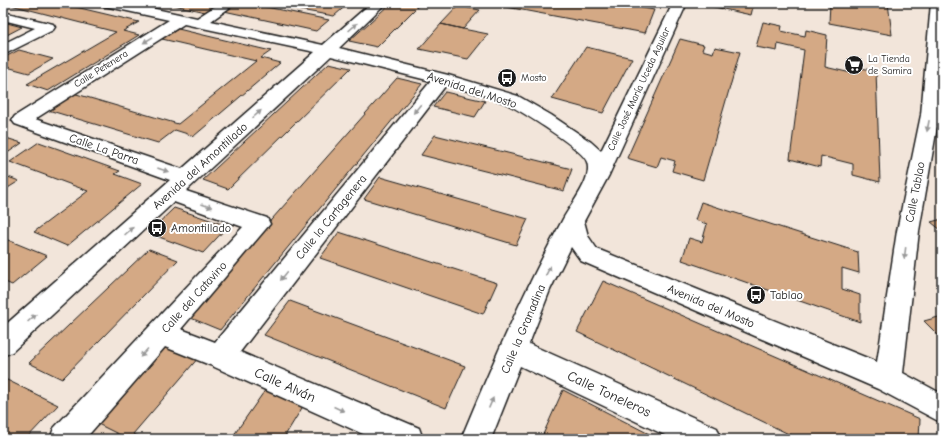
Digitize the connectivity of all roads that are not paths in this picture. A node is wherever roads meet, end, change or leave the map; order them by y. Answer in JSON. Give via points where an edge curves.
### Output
{"nodes":[{"id":1,"x":229,"y":3,"type":"edge"},
{"id":2,"x":379,"y":3,"type":"edge"},
{"id":3,"x":938,"y":3,"type":"edge"},
{"id":4,"x":116,"y":4,"type":"edge"},
{"id":5,"x":675,"y":4,"type":"edge"},
{"id":6,"x":3,"y":16,"type":"edge"},
{"id":7,"x":190,"y":21,"type":"junction"},
{"id":8,"x":3,"y":50,"type":"edge"},
{"id":9,"x":326,"y":51,"type":"junction"},
{"id":10,"x":442,"y":79,"type":"junction"},
{"id":11,"x":21,"y":120,"type":"joint"},
{"id":12,"x":598,"y":175,"type":"junction"},
{"id":13,"x":179,"y":186,"type":"junction"},
{"id":14,"x":573,"y":221,"type":"junction"},
{"id":15,"x":162,"y":334,"type":"junction"},
{"id":16,"x":3,"y":344,"type":"edge"},
{"id":17,"x":513,"y":350,"type":"junction"},
{"id":18,"x":220,"y":356,"type":"junction"},
{"id":19,"x":888,"y":380,"type":"junction"},
{"id":20,"x":942,"y":409,"type":"edge"},
{"id":21,"x":65,"y":439,"type":"edge"},
{"id":22,"x":408,"y":439,"type":"edge"},
{"id":23,"x":476,"y":439,"type":"edge"},
{"id":24,"x":706,"y":439,"type":"edge"}],
"edges":[{"from":1,"to":7,"type":"street","name":"Calle Petenera"},
{"from":9,"to":2,"type":"street","name":"Avenida del Amontillado","one_way":true},
{"from":3,"to":19,"type":"street","name":"Calle Tablao","one_way":true,"via":[[930,115],[908,231]]},
{"from":4,"to":7,"type":"street","name":"Avenida del Mosto"},
{"from":5,"to":12,"type":"street","name":"Calle José María Uceda Aguilar"},
{"from":6,"to":8,"type":"street","via":[[48,27]]},
{"from":7,"to":9,"type":"street","name":"Avenida del Mosto"},
{"from":7,"to":11,"type":"street","name":"Calle Petenera","one_way":true},
{"from":9,"to":10,"type":"street","name":"Avenida del Mosto"},
{"from":13,"to":9,"type":"street","name":"Avenida del Amontillado","one_way":true},
{"from":10,"to":12,"type":"street","name":"Avenida del Mosto","via":[[512,100],[545,119],[584,146],[597,159]]},
{"from":10,"to":18,"type":"street","name":"Calle la Cartagenera","one_way":true},
{"from":11,"to":13,"type":"street","name":"Calle La Parra","one_way":true},
{"from":12,"to":14,"type":"street"},
{"from":13,"to":15,"type":"street","name":"Calle del Catavino","one_way":true,"via":[[259,224]]},
{"from":16,"to":13,"type":"street","name":"Avenida del Amontillado","one_way":true},
{"from":17,"to":14,"type":"street","name":"Calle la Granadina","one_way":true,"via":[[538,290]]},
{"from":14,"to":19,"type":"street","name":"Avenida del Mosto","via":[[577,238],[589,255]]},
{"from":15,"to":18,"type":"street","name":"Calle Alván"},
{"from":15,"to":21,"type":"street","name":"Calle del Catavino","one_way":true},
{"from":23,"to":17,"type":"street","name":"Calle la Granadina","one_way":true},
{"from":17,"to":24,"type":"street","name":"Calle Toneleros"},
{"from":18,"to":22,"type":"street","name":"Calle Alván","one_way":true},
{"from":19,"to":20,"type":"street","name":"Avenida del Mosto"}]}
